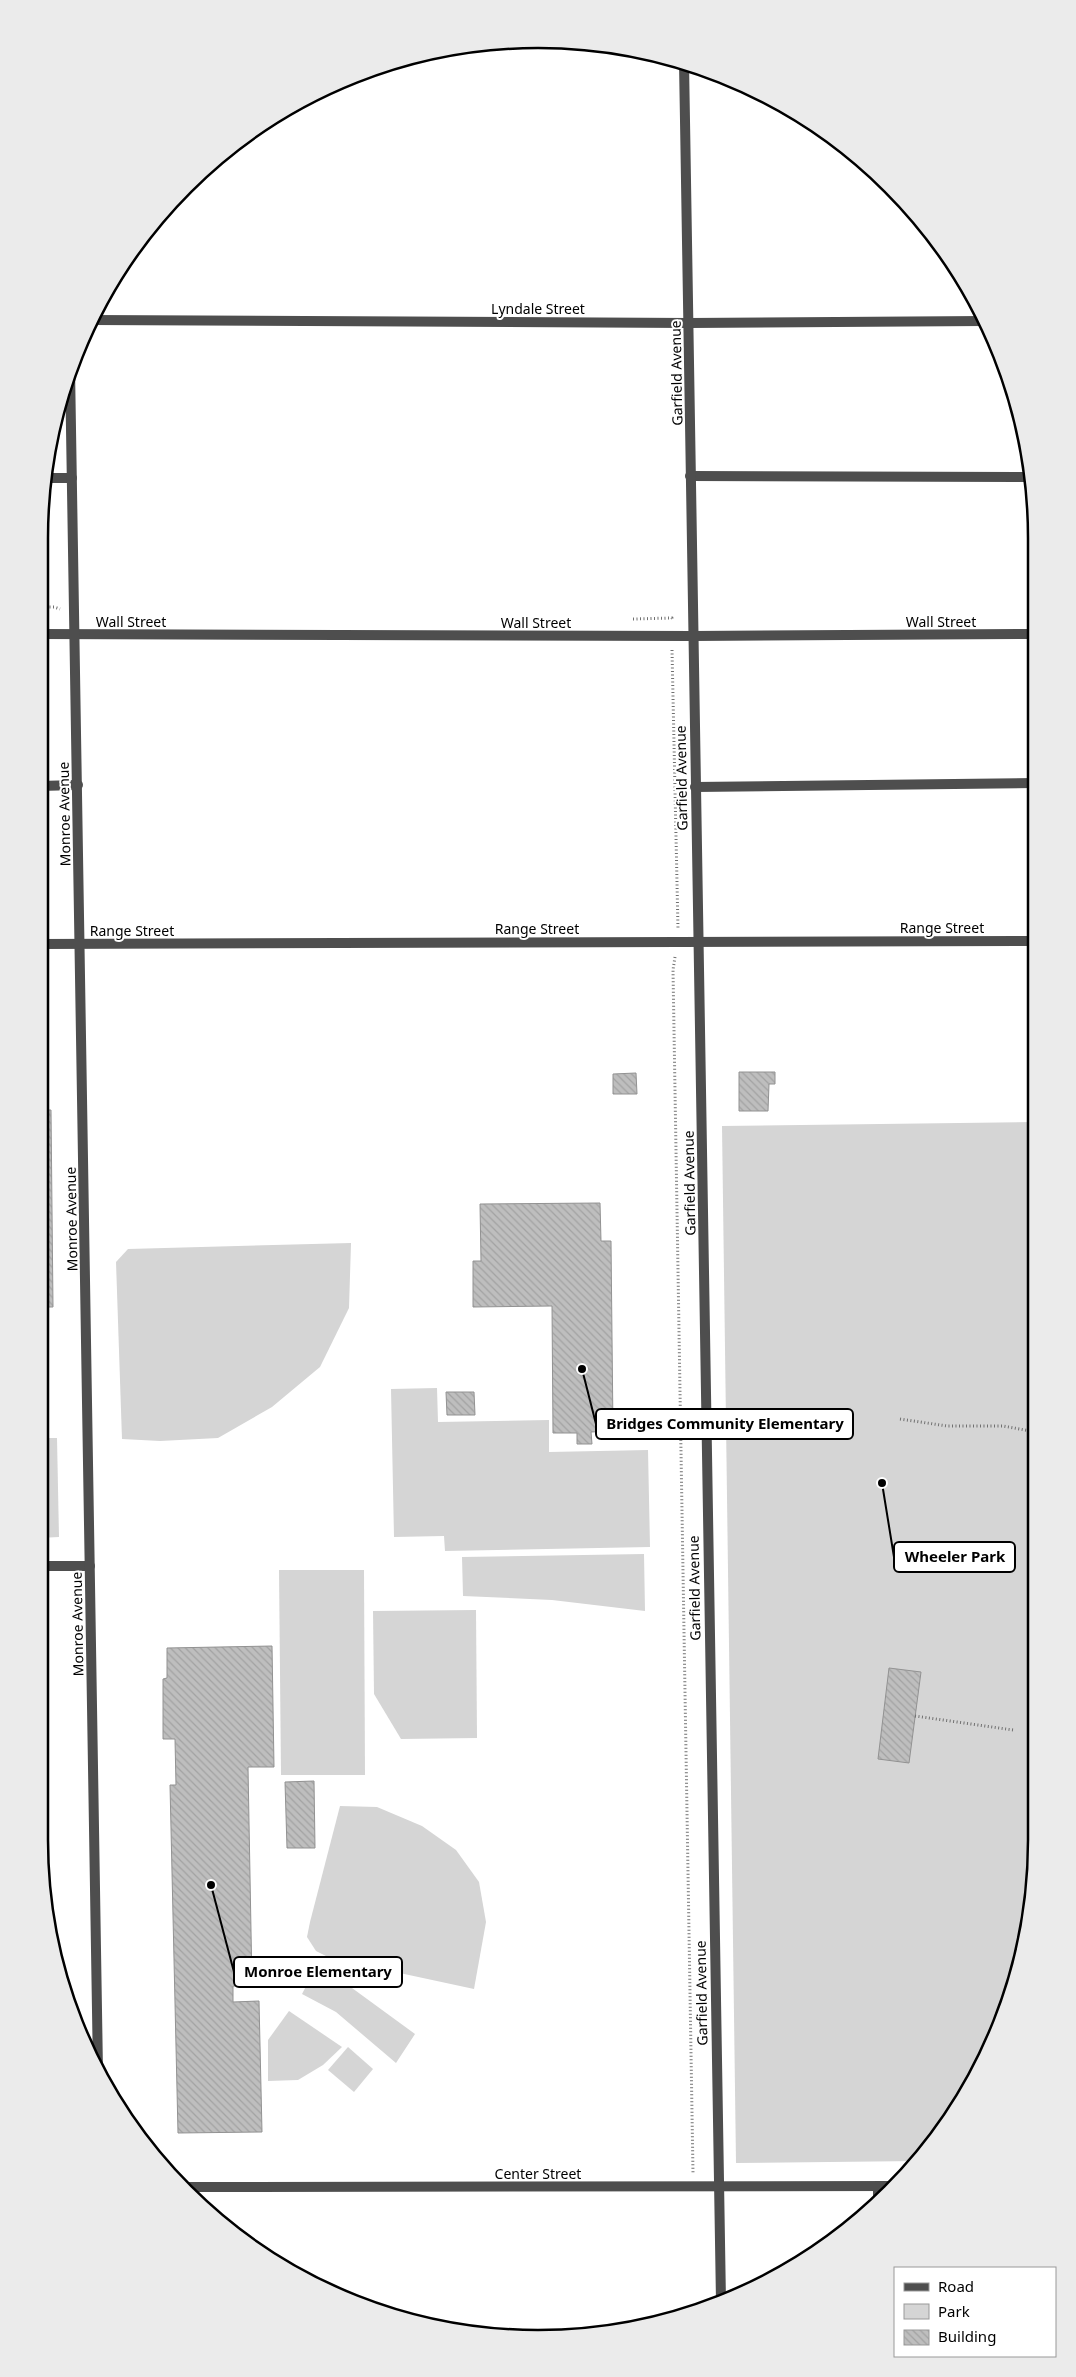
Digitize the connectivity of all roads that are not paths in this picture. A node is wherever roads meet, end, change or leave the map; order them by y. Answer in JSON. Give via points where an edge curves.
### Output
{"nodes":[{"id":1,"x":684,"y":70,"type":"edge"},
{"id":2,"x":99,"y":320,"type":"edge"},
{"id":3,"x":978,"y":321,"type":"edge"},
{"id":4,"x":689,"y":323,"type":"junction"},
{"id":5,"x":70,"y":391,"type":"edge"},
{"id":6,"x":690,"y":476,"type":"junction"},
{"id":7,"x":1024,"y":477,"type":"edge"},
{"id":8,"x":52,"y":478,"type":"edge"},
{"id":9,"x":72,"y":478,"type":"junction"},
{"id":10,"x":48,"y":634,"type":"edge"},
{"id":11,"x":75,"y":634,"type":"junction"},
{"id":12,"x":1028,"y":634,"type":"edge"},
{"id":13,"x":693,"y":636,"type":"junction"},
{"id":14,"x":1028,"y":783,"type":"edge"},
{"id":15,"x":48,"y":786,"type":"edge"},
{"id":16,"x":78,"y":786,"type":"junction"},
{"id":17,"x":695,"y":788,"type":"junction"},
{"id":18,"x":699,"y":941,"type":"junction"},
{"id":19,"x":1028,"y":941,"type":"edge"},
{"id":20,"x":48,"y":944,"type":"edge"},
{"id":21,"x":80,"y":944,"type":"junction"},
{"id":22,"x":48,"y":1566,"type":"edge"},
{"id":23,"x":90,"y":1566,"type":"junction"},
{"id":24,"x":98,"y":2055,"type":"edge"},
{"id":25,"x":719,"y":2186,"type":"junction"},
{"id":26,"x":878,"y":2186,"type":"junction"},
{"id":27,"x":885,"y":2186,"type":"edge"},
{"id":28,"x":192,"y":2187,"type":"edge"},
{"id":29,"x":878,"y":2192,"type":"edge"},
{"id":30,"x":721,"y":2294,"type":"edge"}],
"edges":[{"from":1,"to":4,"type":"street","name":"Garfield Avenue"},
{"from":2,"to":4,"type":"street","name":"Lyndale Street"},
{"from":3,"to":4,"type":"street","name":"Lyndale Street"},
{"from":4,"to":6,"type":"street","name":"Garfield Avenue"},
{"from":5,"to":9,"type":"street","name":"Monroe Avenue"},
{"from":6,"to":7,"type":"street"},
{"from":6,"to":13,"type":"street","name":"Garfield Avenue"},
{"from":8,"to":9,"type":"street"},
{"from":9,"to":11,"type":"street","name":"Monroe Avenue"},
{"from":10,"to":11,"type":"street","name":"Wall Street"},
{"from":11,"to":13,"type":"street","name":"Wall Street"},
{"from":11,"to":16,"type":"street","name":"Monroe Avenue"},
{"from":12,"to":13,"type":"street","name":"Wall Street"},
{"from":13,"to":17,"type":"street","name":"Garfield Avenue"},
{"from":14,"to":17,"type":"street"},
{"from":15,"to":16,"type":"street"},
{"from":16,"to":21,"type":"street","name":"Monroe Avenue"},
{"from":17,"to":18,"type":"street","name":"Garfield Avenue"},
{"from":18,"to":19,"type":"street","name":"Range Street"},
{"from":18,"to":21,"type":"street","name":"Range Street"},
{"from":18,"to":25,"type":"street","name":"Garfield Avenue"},
{"from":20,"to":21,"type":"street","name":"Range Street"},
{"from":21,"to":23,"type":"street","name":"Monroe Avenue"},
{"from":22,"to":23,"type":"street"},
{"from":23,"to":24,"type":"street","name":"Monroe Avenue"},
{"from":25,"to":26,"type":"street","name":"Center Street"},
{"from":25,"to":28,"type":"street","name":"Center Street"},
{"from":25,"to":30,"type":"street","name":"Garfield Avenue"},
{"from":26,"to":27,"type":"street","name":"Center Street"},
{"from":26,"to":29,"type":"street"}]}
